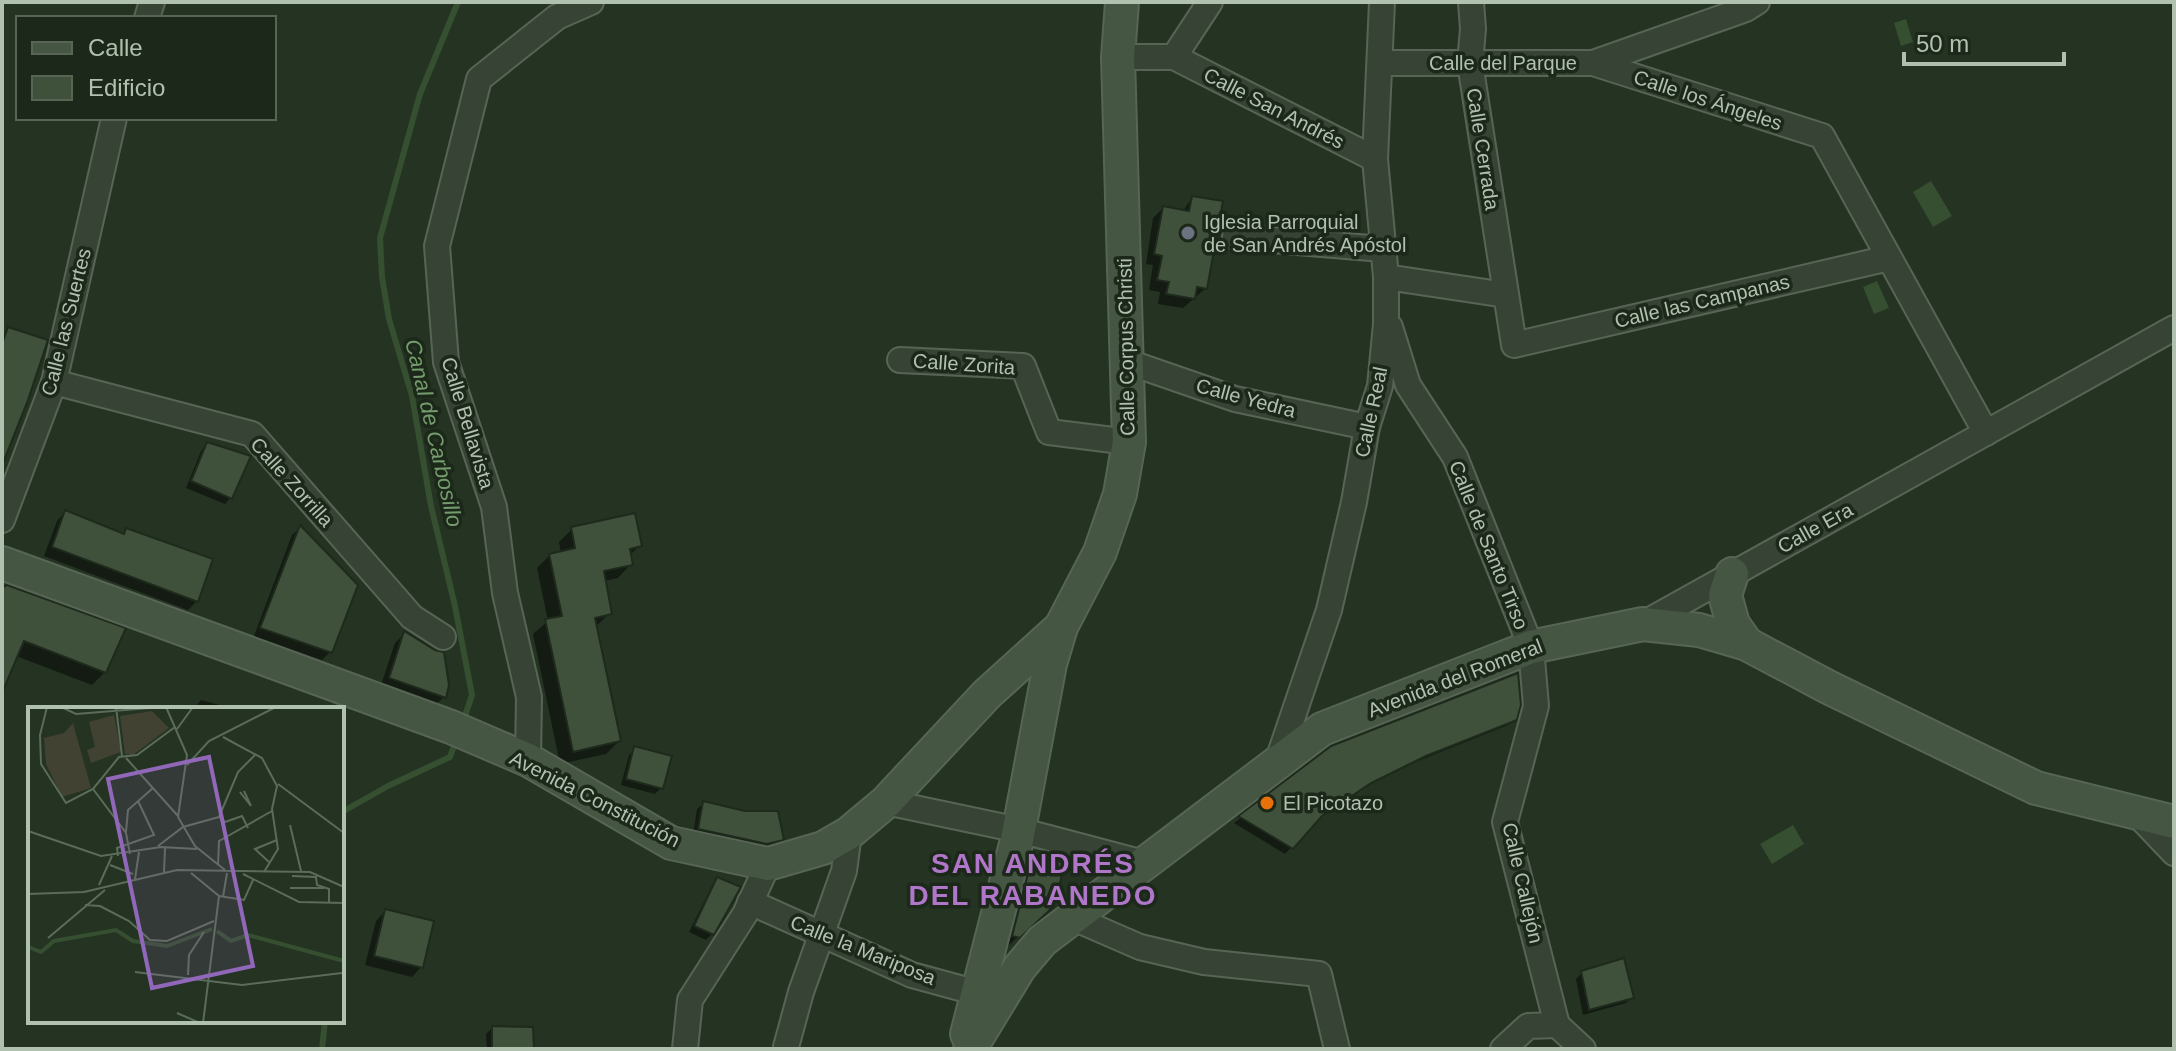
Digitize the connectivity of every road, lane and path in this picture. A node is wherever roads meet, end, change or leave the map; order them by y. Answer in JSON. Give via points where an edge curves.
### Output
{"nodes":[{"id":1,"x":591,"y":2,"type":"edge"},
{"id":2,"x":1122,"y":2,"type":"edge"},
{"id":3,"x":1210,"y":2,"type":"edge"},
{"id":4,"x":1382,"y":2,"type":"edge"},
{"id":5,"x":1471,"y":2,"type":"edge"},
{"id":6,"x":1757,"y":2,"type":"edge"},
{"id":7,"x":1118,"y":57,"type":"junction"},
{"id":8,"x":1174,"y":57,"type":"junction"},
{"id":9,"x":1381,"y":63,"type":"junction"},
{"id":10,"x":1470,"y":63,"type":"junction"},
{"id":11,"x":1593,"y":63,"type":"junction"},
{"id":12,"x":114,"y":120,"type":"edge"},
{"id":13,"x":1375,"y":159,"type":"junction"},
{"id":14,"x":1235,"y":237,"type":"dead end"},
{"id":15,"x":1383,"y":249,"type":"junction"},
{"id":16,"x":1889,"y":258,"type":"junction"},
{"id":17,"x":1386,"y":277,"type":"junction"},
{"id":18,"x":1506,"y":295,"type":"junction"},
{"id":19,"x":1386,"y":313,"type":"junction"},
{"id":20,"x":2174,"y":328,"type":"edge"},
{"id":21,"x":1514,"y":345,"type":"joint"},
{"id":22,"x":900,"y":360,"type":"dead end"},
{"id":23,"x":1128,"y":362,"type":"junction"},
{"id":24,"x":54,"y":382,"type":"junction"},
{"id":25,"x":1367,"y":427,"type":"junction"},
{"id":26,"x":1986,"y":433,"type":"junction"},
{"id":27,"x":1129,"y":442,"type":"junction"},
{"id":28,"x":2,"y":520,"type":"edge"},
{"id":29,"x":2,"y":563,"type":"edge"},
{"id":30,"x":1732,"y":574,"type":"junction"},
{"id":31,"x":1643,"y":624,"type":"junction"},
{"id":32,"x":1061,"y":627,"type":"junction"},
{"id":33,"x":443,"y":637,"type":"dead end"},
{"id":34,"x":1747,"y":644,"type":"junction"},
{"id":35,"x":1531,"y":647,"type":"junction"},
{"id":36,"x":1006,"y":677,"type":"junction"},
{"id":37,"x":1046,"y":684,"type":"junction"},
{"id":38,"x":528,"y":760,"type":"junction"},
{"id":39,"x":1277,"y":763,"type":"junction"},
{"id":40,"x":886,"y":802,"type":"junction"},
{"id":41,"x":2136,"y":813,"type":"junction"},
{"id":42,"x":2174,"y":822,"type":"edge"},
{"id":43,"x":1019,"y":830,"type":"junction"},
{"id":44,"x":849,"y":833,"type":"junction"},
{"id":45,"x":2174,"y":853,"type":"edge"},
{"id":46,"x":1144,"y":863,"type":"junction"},
{"id":47,"x":768,"y":864,"type":"junction"},
{"id":48,"x":750,"y":902,"type":"junction"},
{"id":49,"x":1071,"y":917,"type":"junction"},
{"id":50,"x":821,"y":934,"type":"junction"},
{"id":51,"x":988,"y":958,"type":"junction"},
{"id":52,"x":1020,"y":967,"type":"junction"},
{"id":53,"x":978,"y":993,"type":"junction"},
{"id":54,"x":1557,"y":1025,"type":"junction"},
{"id":55,"x":786,"y":1047,"type":"dead end"},
{"id":56,"x":685,"y":1049,"type":"edge"},
{"id":57,"x":963,"y":1049,"type":"edge"},
{"id":58,"x":970,"y":1049,"type":"edge"},
{"id":59,"x":1337,"y":1049,"type":"edge"},
{"id":60,"x":1503,"y":1049,"type":"edge"},
{"id":61,"x":1583,"y":1049,"type":"edge"}],
"edges":[{"from":1,"to":38,"type":"street","name":"Calle Bellavista","via":[[557,17],[479,79],[437,246],[446,362],[494,507],[505,593],[529,697]]},
{"from":2,"to":7,"type":"street","name":"Calle Corpus Christi"},
{"from":3,"to":8,"type":"street"},
{"from":4,"to":9,"type":"street","name":"Calle Real"},
{"from":5,"to":10,"type":"street","name":"Calle Cerrada"},
{"from":6,"to":11,"type":"street","name":"Calle del Parque"},
{"from":7,"to":8,"type":"street"},
{"from":7,"to":23,"type":"street","name":"Calle Corpus Christi"},
{"from":8,"to":13,"type":"street","name":"Calle San Andrés"},
{"from":9,"to":10,"type":"street","name":"Calle del Parque"},
{"from":9,"to":13,"type":"street","name":"Calle Real"},
{"from":10,"to":11,"type":"street","name":"Calle del Parque"},
{"from":10,"to":18,"type":"street","name":"Calle Cerrada"},
{"from":11,"to":16,"type":"street","name":"Calle los Ángeles","via":[[1822,136]]},
{"from":12,"to":24,"type":"street","name":"Calle las Suertes"},
{"from":13,"to":15,"type":"street","name":"Calle Real"},
{"from":14,"to":15,"type":"street"},
{"from":15,"to":17,"type":"street","name":"Calle Real"},
{"from":16,"to":21,"type":"street","name":"Calle las Campanas"},
{"from":16,"to":26,"type":"street"},
{"from":17,"to":18,"type":"street"},
{"from":17,"to":19,"type":"street","name":"Calle Real"},
{"from":18,"to":21,"type":"street","name":"Calle Cerrada"},
{"from":19,"to":25,"type":"street","name":"Calle Real","via":[[1380,386]]},
{"from":19,"to":35,"type":"street","name":"Calle de Santo Tirso","via":[[1408,385],[1455,457]]},
{"from":20,"to":26,"type":"street","name":"Calle Era"},
{"from":22,"to":27,"type":"street","name":"Calle Zorita","via":[[1023,366],[1049,432]]},
{"from":23,"to":25,"type":"street","name":"Calle Yedra","via":[[1235,399]]},
{"from":23,"to":27,"type":"street","name":"Calle Corpus Christi"},
{"from":24,"to":28,"type":"street","name":"Calle las Suertes"},
{"from":24,"to":33,"type":"street","name":"Calle Zorrilla","via":[[252,434],[412,617]]},
{"from":25,"to":39,"type":"street","name":"Calle Real","via":[[1329,610]]},
{"from":26,"to":30,"type":"street","name":"Calle Era"},
{"from":27,"to":32,"type":"street","name":"Calle Corpus Christi","via":[[1120,494],[1100,552]]},
{"from":29,"to":38,"type":"street","name":"Avenida Constitución"},
{"from":30,"to":31,"type":"street","name":"Calle Era"},
{"from":30,"to":34,"type":"street","via":[[1725,595],[1733,624]]},
{"from":31,"to":34,"type":"street","name":"Avenida del Romeral","via":[[1699,630]]},
{"from":31,"to":35,"type":"street","name":"Avenida del Romeral"},
{"from":32,"to":36,"type":"street","name":"Avenida Constitución"},
{"from":32,"to":37,"type":"street","name":"Calle Corpus Christi"},
{"from":34,"to":41,"type":"street","name":"Avenida del Romeral","via":[[2036,788]]},
{"from":35,"to":39,"type":"street","name":"Avenida del Romeral","via":[[1322,729]]},
{"from":35,"to":54,"type":"street","name":"Calle Callejón","via":[[1536,706],[1505,822]]},
{"from":36,"to":37,"type":"street"},
{"from":36,"to":40,"type":"street","name":"Avenida Constitución"},
{"from":37,"to":43,"type":"street","name":"Calle Corpus Christi"},
{"from":38,"to":47,"type":"street","name":"Avenida Constitución","via":[[671,843]]},
{"from":39,"to":46,"type":"street","name":"Avenida del Romeral"},
{"from":40,"to":43,"type":"street"},
{"from":40,"to":44,"type":"street","name":"Avenida Constitución"},
{"from":41,"to":42,"type":"street","name":"Avenida del Romeral"},
{"from":41,"to":45,"type":"street"},
{"from":43,"to":46,"type":"street"},
{"from":43,"to":51,"type":"street","name":"Calle Corpus Christi"},
{"from":44,"to":47,"type":"street","name":"Avenida Constitución","via":[[823,848]]},
{"from":44,"to":50,"type":"street","via":[[844,871]]},
{"from":46,"to":49,"type":"street","name":"Avenida del Romeral"},
{"from":47,"to":48,"type":"street"},
{"from":48,"to":50,"type":"street","name":"Calle la Mariposa"},
{"from":48,"to":56,"type":"street","via":[[690,1000]]},
{"from":49,"to":52,"type":"street","name":"Avenida del Romeral"},
{"from":49,"to":59,"type":"street","via":[[1140,947],[1191,959],[1319,974]]},
{"from":50,"to":53,"type":"street","name":"Calle la Mariposa","via":[[912,975]]},
{"from":50,"to":55,"type":"street"},
{"from":51,"to":52,"type":"street"},
{"from":51,"to":53,"type":"street","name":"Calle Corpus Christi"},
{"from":52,"to":58,"type":"street","name":"Avenida del Romeral"},
{"from":53,"to":57,"type":"street","name":"Calle Corpus Christi"},
{"from":54,"to":60,"type":"street","via":[[1528,1026]]},
{"from":54,"to":61,"type":"street"}]}
